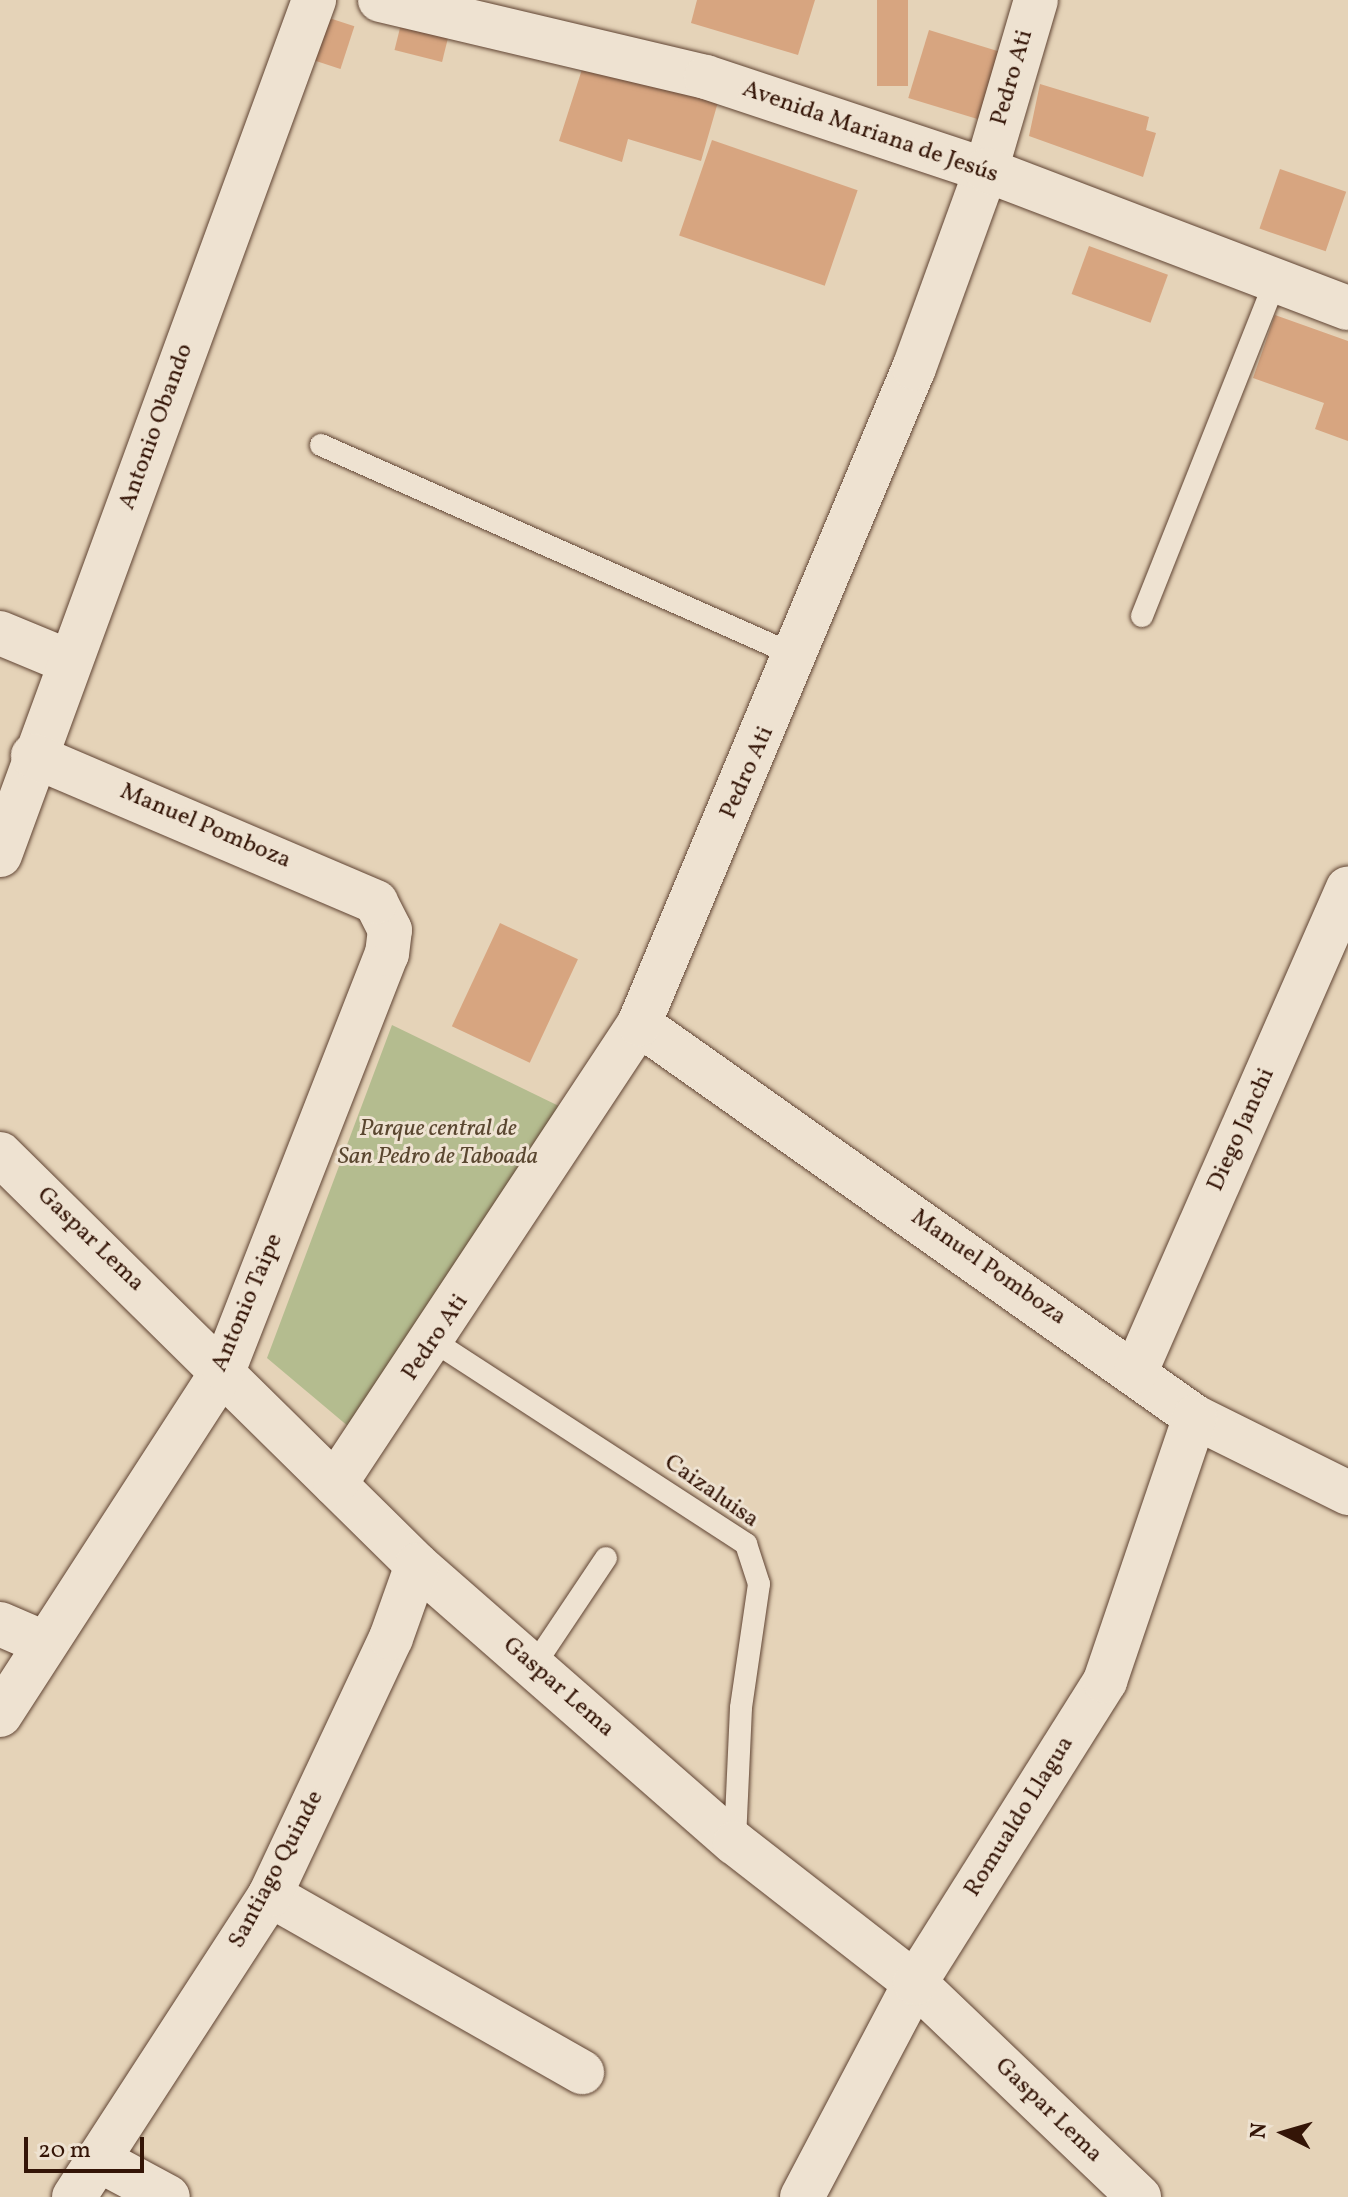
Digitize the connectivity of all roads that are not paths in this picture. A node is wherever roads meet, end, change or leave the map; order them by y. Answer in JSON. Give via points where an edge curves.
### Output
{"nodes":[{"id":1,"x":314,"y":0,"type":"edge"},
{"id":2,"x":380,"y":0,"type":"edge"},
{"id":3,"x":1036,"y":0,"type":"edge"},
{"id":4,"x":986,"y":170,"type":"junction"},
{"id":5,"x":1275,"y":281,"type":"junction"},
{"id":6,"x":1348,"y":308,"type":"edge"},
{"id":7,"x":321,"y":445,"type":"dead end"},
{"id":8,"x":1142,"y":616,"type":"dead end"},
{"id":9,"x":0,"y":633,"type":"edge"},
{"id":10,"x":799,"y":657,"type":"junction"},
{"id":11,"x":70,"y":662,"type":"junction"},
{"id":12,"x":33,"y":756,"type":"junction"},
{"id":13,"x":0,"y":855,"type":"edge"},
{"id":14,"x":1348,"y":888,"type":"edge"},
{"id":15,"x":376,"y":902,"type":"joint"},
{"id":16,"x":639,"y":1024,"type":"junction"},
{"id":17,"x":0,"y":1154,"type":"edge"},
{"id":18,"x":435,"y":1342,"type":"junction"},
{"id":19,"x":224,"y":1369,"type":"junction"},
{"id":20,"x":1136,"y":1371,"type":"junction"},
{"id":21,"x":1195,"y":1417,"type":"junction"},
{"id":22,"x":335,"y":1484,"type":"junction"},
{"id":23,"x":1348,"y":1493,"type":"edge"},
{"id":24,"x":606,"y":1558,"type":"dead end"},
{"id":25,"x":417,"y":1565,"type":"junction"},
{"id":26,"x":0,"y":1624,"type":"edge"},
{"id":27,"x":44,"y":1643,"type":"junction"},
{"id":28,"x":533,"y":1667,"type":"junction"},
{"id":29,"x":0,"y":1715,"type":"edge"},
{"id":30,"x":735,"y":1843,"type":"junction"},
{"id":31,"x":270,"y":1895,"type":"junction"},
{"id":32,"x":915,"y":1983,"type":"junction"},
{"id":33,"x":582,"y":2072,"type":"dead end"},
{"id":34,"x":99,"y":2160,"type":"junction"},
{"id":35,"x":74,"y":2197,"type":"edge"},
{"id":36,"x":168,"y":2197,"type":"edge"},
{"id":37,"x":802,"y":2197,"type":"edge"},
{"id":38,"x":1139,"y":2197,"type":"edge"}],
"edges":[{"from":1,"to":11,"type":"street","name":"Antonio Obando"},
{"from":2,"to":4,"type":"street","name":"Avenida Mariana de Jesús","via":[[603,48]]},
{"from":3,"to":4,"type":"street","name":"Pedro Ati"},
{"from":4,"to":5,"type":"street","name":"Avenida Mariana de Jesús"},
{"from":4,"to":10,"type":"street","name":"Pedro Ati"},
{"from":5,"to":6,"type":"street","name":"Avenida Mariana de Jesús"},
{"from":5,"to":8,"type":"lane"},
{"from":7,"to":10,"type":"lane"},
{"from":9,"to":11,"type":"street"},
{"from":10,"to":16,"type":"street","name":"Pedro Ati"},
{"from":11,"to":12,"type":"street","name":"Antonio Obando"},
{"from":12,"to":13,"type":"street","name":"Antonio Obando"},
{"from":12,"to":15,"type":"street","name":"Manuel Pomboza"},
{"from":14,"to":20,"type":"street","name":"Diego Janchi"},
{"from":15,"to":19,"type":"street","name":"Antonio Taipe","via":[[388,914],[387,954]]},
{"from":16,"to":18,"type":"street","name":"Pedro Ati"},
{"from":16,"to":20,"type":"street","name":"Manuel Pomboza"},
{"from":17,"to":19,"type":"street","name":"Gaspar Lema"},
{"from":18,"to":22,"type":"street","name":"Pedro Ati"},
{"from":18,"to":30,"type":"lane","name":"Caizaluisa","via":[[746,1544],[759,1584],[741,1708]]},
{"from":19,"to":22,"type":"street","name":"Gaspar Lema"},
{"from":19,"to":27,"type":"street","name":"Antonio Taipe"},
{"from":20,"to":21,"type":"street","name":"Manuel Pomboza"},
{"from":21,"to":23,"type":"street","name":"Manuel Pomboza"},
{"from":21,"to":32,"type":"street","name":"Romualdo Llagua","via":[[1105,1681]]},
{"from":22,"to":25,"type":"street","name":"Gaspar Lema"},
{"from":24,"to":28,"type":"lane"},
{"from":25,"to":28,"type":"street","name":"Gaspar Lema"},
{"from":25,"to":31,"type":"street","name":"Santiago Quinde","via":[[391,1638]]},
{"from":26,"to":27,"type":"street"},
{"from":27,"to":29,"type":"street","name":"Antonio Taipe"},
{"from":28,"to":30,"type":"street","name":"Gaspar Lema"},
{"from":30,"to":32,"type":"street","name":"Gaspar Lema"},
{"from":31,"to":33,"type":"street"},
{"from":31,"to":34,"type":"street","name":"Santiago Quinde"},
{"from":32,"to":37,"type":"street","name":"Romualdo Llagua"},
{"from":32,"to":38,"type":"street","name":"Gaspar Lema"},
{"from":34,"to":35,"type":"street","name":"Santiago Quinde"},
{"from":34,"to":36,"type":"street"}]}
